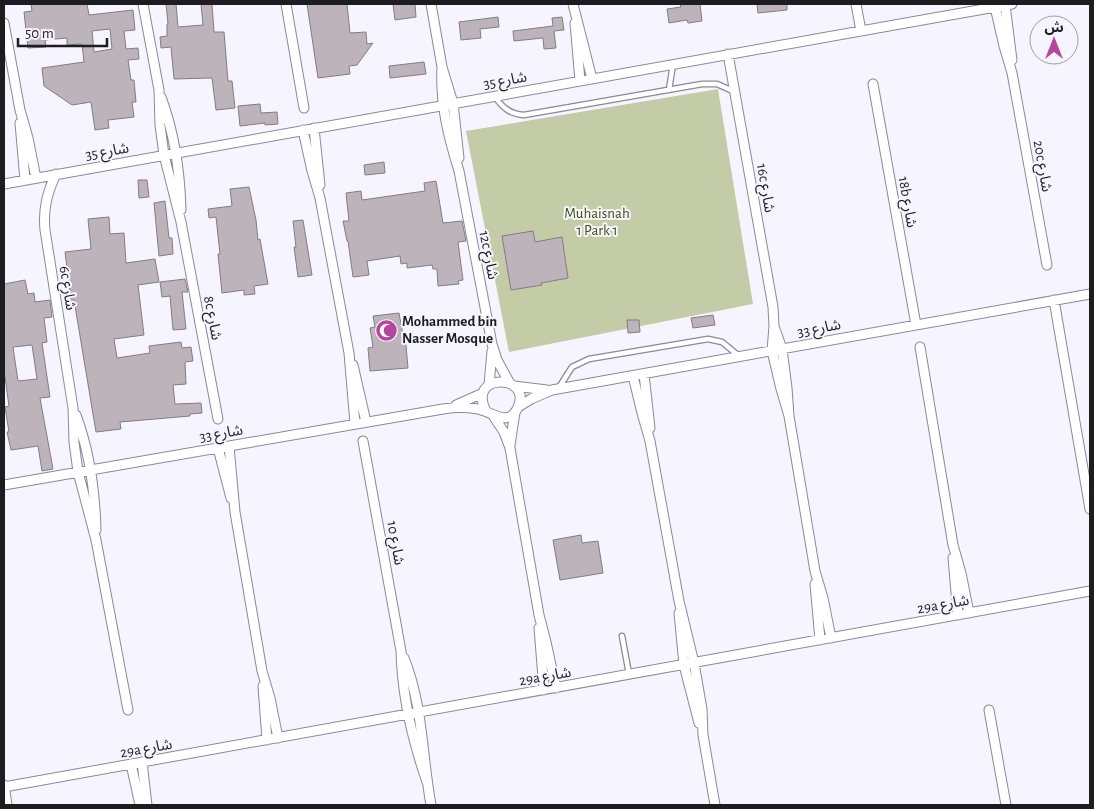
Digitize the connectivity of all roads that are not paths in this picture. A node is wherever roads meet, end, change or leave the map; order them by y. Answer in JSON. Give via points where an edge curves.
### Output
{"nodes":[{"id":1,"x":143,"y":4,"type":"edge"},
{"id":2,"x":286,"y":4,"type":"edge"},
{"id":3,"x":431,"y":4,"type":"edge"},
{"id":4,"x":856,"y":4,"type":"edge"},
{"id":5,"x":1009,"y":4,"type":"edge"},
{"id":6,"x":574,"y":7,"type":"edge"},
{"id":7,"x":995,"y":7,"type":"junction"},
{"id":8,"x":4,"y":23,"type":"edge"},
{"id":9,"x":861,"y":31,"type":"junction"},
{"id":10,"x":728,"y":54,"type":"junction"},
{"id":11,"x":673,"y":64,"type":"junction"},
{"id":12,"x":442,"y":66,"type":"junction"},
{"id":13,"x":1012,"y":73,"type":"junction"},
{"id":14,"x":592,"y":79,"type":"junction"},
{"id":15,"x":580,"y":81,"type":"junction"},
{"id":16,"x":873,"y":84,"type":"dead end"},
{"id":17,"x":159,"y":90,"type":"junction"},
{"id":18,"x":669,"y":90,"type":"junction"},
{"id":19,"x":734,"y":93,"type":"junction"},
{"id":20,"x":494,"y":96,"type":"junction"},
{"id":21,"x":453,"y":103,"type":"junction"},
{"id":22,"x":442,"y":105,"type":"junction"},
{"id":23,"x":304,"y":108,"type":"dead end"},
{"id":24,"x":20,"y":110,"type":"junction"},
{"id":25,"x":314,"y":128,"type":"junction"},
{"id":26,"x":303,"y":130,"type":"junction"},
{"id":27,"x":175,"y":153,"type":"junction"},
{"id":28,"x":164,"y":155,"type":"junction"},
{"id":29,"x":459,"y":170,"type":"junction"},
{"id":30,"x":56,"y":174,"type":"junction"},
{"id":31,"x":36,"y":178,"type":"junction"},
{"id":32,"x":25,"y":180,"type":"junction"},
{"id":33,"x":4,"y":184,"type":"edge"},
{"id":34,"x":320,"y":198,"type":"junction"},
{"id":35,"x":182,"y":222,"type":"junction"},
{"id":36,"x":1047,"y":264,"type":"dead end"},
{"id":37,"x":1090,"y":294,"type":"edge"},
{"id":38,"x":1054,"y":300,"type":"junction"},
{"id":39,"x":916,"y":325,"type":"junction"},
{"id":40,"x":774,"y":326,"type":"junction"},
{"id":41,"x":492,"y":344,"type":"junction"},
{"id":42,"x":920,"y":346,"type":"dead end"},
{"id":43,"x":782,"y":349,"type":"junction"},
{"id":44,"x":772,"y":351,"type":"junction"},
{"id":45,"x":348,"y":353,"type":"junction"},
{"id":46,"x":740,"y":356,"type":"junction"},
{"id":47,"x":644,"y":374,"type":"junction"},
{"id":48,"x":633,"y":376,"type":"junction"},
{"id":49,"x":512,"y":384,"type":"junction"},
{"id":50,"x":490,"y":385,"type":"junction"},
{"id":51,"x":555,"y":390,"type":"junction"},
{"id":52,"x":483,"y":393,"type":"junction"},
{"id":53,"x":73,"y":408,"type":"junction"},
{"id":54,"x":443,"y":409,"type":"junction"},
{"id":55,"x":517,"y":409,"type":"junction"},
{"id":56,"x":486,"y":410,"type":"junction"},
{"id":57,"x":789,"y":416,"type":"junction"},
{"id":58,"x":494,"y":417,"type":"junction"},
{"id":59,"x":218,"y":418,"type":"dead end"},
{"id":60,"x":366,"y":422,"type":"junction"},
{"id":61,"x":355,"y":424,"type":"junction"},
{"id":62,"x":363,"y":440,"type":"dead end"},
{"id":63,"x":650,"y":440,"type":"junction"},
{"id":64,"x":229,"y":446,"type":"junction"},
{"id":65,"x":218,"y":448,"type":"junction"},
{"id":66,"x":510,"y":448,"type":"junction"},
{"id":67,"x":89,"y":470,"type":"junction"},
{"id":68,"x":78,"y":472,"type":"junction"},
{"id":69,"x":4,"y":485,"type":"edge"},
{"id":70,"x":1090,"y":509,"type":"edge"},
{"id":71,"x":235,"y":512,"type":"junction"},
{"id":72,"x":96,"y":540,"type":"junction"},
{"id":73,"x":953,"y":546,"type":"junction"},
{"id":74,"x":815,"y":571,"type":"junction"},
{"id":75,"x":1090,"y":592,"type":"edge"},
{"id":76,"x":679,"y":601,"type":"junction"},
{"id":77,"x":969,"y":613,"type":"junction"},
{"id":78,"x":539,"y":615,"type":"junction"},
{"id":79,"x":958,"y":615,"type":"junction"},
{"id":80,"x":622,"y":636,"type":"dead end"},
{"id":81,"x":831,"y":638,"type":"junction"},
{"id":82,"x":820,"y":640,"type":"junction"},
{"id":83,"x":401,"y":651,"type":"junction"},
{"id":84,"x":694,"y":663,"type":"junction"},
{"id":85,"x":684,"y":665,"type":"junction"},
{"id":86,"x":262,"y":671,"type":"junction"},
{"id":87,"x":629,"y":674,"type":"junction"},
{"id":88,"x":556,"y":688,"type":"junction"},
{"id":89,"x":544,"y":690,"type":"junction"},
{"id":90,"x":128,"y":710,"type":"dead end"},
{"id":91,"x":989,"y":710,"type":"dead end"},
{"id":92,"x":418,"y":712,"type":"junction"},
{"id":93,"x":407,"y":714,"type":"junction"},
{"id":94,"x":704,"y":735,"type":"junction"},
{"id":95,"x":278,"y":738,"type":"junction"},
{"id":96,"x":267,"y":740,"type":"junction"},
{"id":97,"x":142,"y":762,"type":"junction"},
{"id":98,"x":131,"y":764,"type":"junction"},
{"id":99,"x":427,"y":782,"type":"junction"},
{"id":100,"x":4,"y":786,"type":"edge"},
{"id":101,"x":7,"y":805,"type":"edge"},
{"id":102,"x":140,"y":805,"type":"edge"},
{"id":103,"x":147,"y":805,"type":"edge"},
{"id":104,"x":431,"y":805,"type":"edge"},
{"id":105,"x":715,"y":805,"type":"edge"},
{"id":106,"x":1006,"y":805,"type":"edge"}],
"edges":[{"from":1,"to":17,"type":"street","name":"8c شارع"},
{"from":2,"to":23,"type":"street"},
{"from":3,"to":12,"type":"street","name":"12c شارع"},
{"from":4,"to":9,"type":"street"},
{"from":5,"to":7,"type":"street","name":"شارع 35"},
{"from":5,"to":13,"type":"street","name":"20c شارع"},
{"from":6,"to":14,"type":"street"},
{"from":6,"to":15,"type":"street"},
{"from":7,"to":9,"type":"street","name":"شارع 35"},
{"from":7,"to":13,"type":"street","name":"20c شارع"},
{"from":8,"to":24,"type":"street"},
{"from":9,"to":10,"type":"street","name":"شارع 35"},
{"from":10,"to":11,"type":"street","name":"شارع 35"},
{"from":10,"to":19,"type":"street","name":"16c شارع"},
{"from":11,"to":14,"type":"street","name":"شارع 35"},
{"from":11,"to":18,"type":"lane"},
{"from":12,"to":21,"type":"street","name":"12c شارع"},
{"from":12,"to":22,"type":"street","name":"12c شارع"},
{"from":13,"to":36,"type":"street","name":"20c شارع"},
{"from":14,"to":15,"type":"street","name":"شارع 35"},
{"from":15,"to":20,"type":"street","name":"شارع 35"},
{"from":16,"to":39,"type":"street","name":"18b شارع"},
{"from":17,"to":27,"type":"street","name":"8c شارع"},
{"from":17,"to":28,"type":"street","name":"8c شارع"},
{"from":18,"to":19,"type":"lane","via":[[709,83],[724,86]]},
{"from":18,"to":20,"type":"lane","via":[[524,115],[509,112]]},
{"from":19,"to":40,"type":"street","name":"16c شارع"},
{"from":20,"to":21,"type":"street","name":"شارع 35"},
{"from":21,"to":22,"type":"street","name":"شارع 35"},
{"from":21,"to":29,"type":"street","name":"12c شارع"},
{"from":22,"to":25,"type":"street","name":"شارع 35"},
{"from":22,"to":29,"type":"street","name":"12c شارع"},
{"from":24,"to":31,"type":"street"},
{"from":24,"to":32,"type":"street"},
{"from":25,"to":26,"type":"street","name":"شارع 35"},
{"from":25,"to":34,"type":"street"},
{"from":26,"to":27,"type":"street","name":"شارع 35"},
{"from":26,"to":34,"type":"street"},
{"from":27,"to":28,"type":"street","name":"شارع 35"},
{"from":27,"to":35,"type":"street","name":"8c شارع"},
{"from":28,"to":30,"type":"street","name":"شارع 35"},
{"from":28,"to":35,"type":"street","name":"8c شارع"},
{"from":29,"to":41,"type":"street","name":"12c شارع"},
{"from":30,"to":31,"type":"street","name":"شارع 35"},
{"from":30,"to":53,"type":"street","name":"6c شارع","via":[[47,195],[44,218]]},
{"from":31,"to":32,"type":"street","name":"شارع 35"},
{"from":32,"to":33,"type":"street","name":"شارع 35"},
{"from":34,"to":45,"type":"street"},
{"from":35,"to":59,"type":"street","name":"8c شارع"},
{"from":37,"to":38,"type":"street","name":"شارع 33"},
{"from":38,"to":39,"type":"street","name":"شارع 33"},
{"from":38,"to":70,"type":"street"},
{"from":39,"to":43,"type":"street","name":"شارع 33"},
{"from":40,"to":43,"type":"street","name":"16c شارع"},
{"from":40,"to":44,"type":"street","name":"16c شارع"},
{"from":41,"to":49,"type":"street","name":"12c شارع","via":[[497,360]]},
{"from":41,"to":50,"type":"street","name":"12c شارع"},
{"from":42,"to":73,"type":"street"},
{"from":43,"to":44,"type":"street","name":"شارع 33"},
{"from":43,"to":57,"type":"street","name":"16c شارع"},
{"from":44,"to":46,"type":"street","name":"شارع 33"},
{"from":44,"to":57,"type":"street","name":"16c شارع"},
{"from":45,"to":60,"type":"street"},
{"from":45,"to":61,"type":"street"},
{"from":46,"to":47,"type":"street","name":"شارع 33"},
{"from":46,"to":51,"type":"lane","via":[[722,342],[708,340],[589,359],[572,367]]},
{"from":47,"to":48,"type":"street","name":"شارع 33"},
{"from":47,"to":63,"type":"street"},
{"from":48,"to":51,"type":"street","name":"شارع 33"},
{"from":48,"to":63,"type":"street"},
{"from":49,"to":50,"type":"street","via":[[502,381]]},
{"from":49,"to":51,"type":"street","name":"شارع 33","via":[[529,389]]},
{"from":49,"to":55,"type":"street","via":[[520,396]]},
{"from":50,"to":52,"type":"street"},
{"from":51,"to":55,"type":"street","name":"شارع 33","via":[[531,398]]},
{"from":52,"to":54,"type":"street","name":"شارع 33"},
{"from":52,"to":56,"type":"street"},
{"from":53,"to":67,"type":"street","name":"6c شارع"},
{"from":53,"to":68,"type":"street","name":"6c شارع"},
{"from":54,"to":56,"type":"street","name":"شارع 33"},
{"from":54,"to":60,"type":"street","name":"شارع 33"},
{"from":55,"to":58,"type":"street","via":[[506,417]]},
{"from":55,"to":66,"type":"street"},
{"from":56,"to":58,"type":"street"},
{"from":57,"to":74,"type":"street","name":"16c شارع"},
{"from":58,"to":66,"type":"street"},
{"from":60,"to":61,"type":"street","name":"شارع 33"},
{"from":61,"to":64,"type":"street","name":"شارع 33"},
{"from":62,"to":83,"type":"street","name":"شارع 10"},
{"from":63,"to":76,"type":"street"},
{"from":64,"to":65,"type":"street","name":"شارع 33"},
{"from":64,"to":71,"type":"street"},
{"from":65,"to":67,"type":"street","name":"شارع 33"},
{"from":65,"to":71,"type":"street"},
{"from":66,"to":78,"type":"street"},
{"from":67,"to":68,"type":"street","name":"شارع 33"},
{"from":67,"to":72,"type":"street","name":"6c شارع"},
{"from":68,"to":69,"type":"street","name":"شارع 33"},
{"from":68,"to":72,"type":"street","name":"6c شارع"},
{"from":71,"to":86,"type":"street"},
{"from":72,"to":90,"type":"street","name":"6c شارع"},
{"from":73,"to":77,"type":"street"},
{"from":73,"to":79,"type":"street"},
{"from":74,"to":81,"type":"street","name":"16c شارع"},
{"from":74,"to":82,"type":"street","name":"16c شارع"},
{"from":75,"to":77,"type":"street","name":"29a شارع"},
{"from":76,"to":84,"type":"street"},
{"from":76,"to":85,"type":"street"},
{"from":77,"to":79,"type":"street","name":"29a شارع"},
{"from":78,"to":88,"type":"street"},
{"from":78,"to":89,"type":"street"},
{"from":79,"to":81,"type":"street","name":"29a شارع"},
{"from":80,"to":87,"type":"lane"},
{"from":81,"to":82,"type":"street","name":"29a شارع"},
{"from":82,"to":84,"type":"street","name":"29a شارع"},
{"from":83,"to":92,"type":"street","name":"شارع 10","via":[[413,684]]},
{"from":83,"to":93,"type":"street","name":"شارع 10"},
{"from":84,"to":85,"type":"street","name":"29a شارع"},
{"from":84,"to":94,"type":"street"},
{"from":85,"to":87,"type":"street","name":"29a شارع"},
{"from":85,"to":94,"type":"street"},
{"from":86,"to":95,"type":"street"},
{"from":86,"to":96,"type":"street"},
{"from":87,"to":88,"type":"street","name":"29a شارع"},
{"from":88,"to":89,"type":"street","name":"29a شارع"},
{"from":89,"to":92,"type":"street","name":"29a شارع"},
{"from":91,"to":106,"type":"street"},
{"from":92,"to":93,"type":"street","name":"29a شارع"},
{"from":92,"to":99,"type":"street","name":"شارع 10"},
{"from":93,"to":95,"type":"street","name":"29a شارع"},
{"from":93,"to":99,"type":"street","name":"شارع 10"},
{"from":94,"to":105,"type":"street"},
{"from":95,"to":96,"type":"street","name":"29a شارع"},
{"from":96,"to":97,"type":"street","name":"29a شارع"},
{"from":97,"to":98,"type":"street","name":"29a شارع"},
{"from":97,"to":103,"type":"street"},
{"from":98,"to":100,"type":"street","name":"29a شارع"},
{"from":98,"to":102,"type":"street"},
{"from":99,"to":104,"type":"street","name":"شارع 10"},
{"from":100,"to":101,"type":"street"}]}
